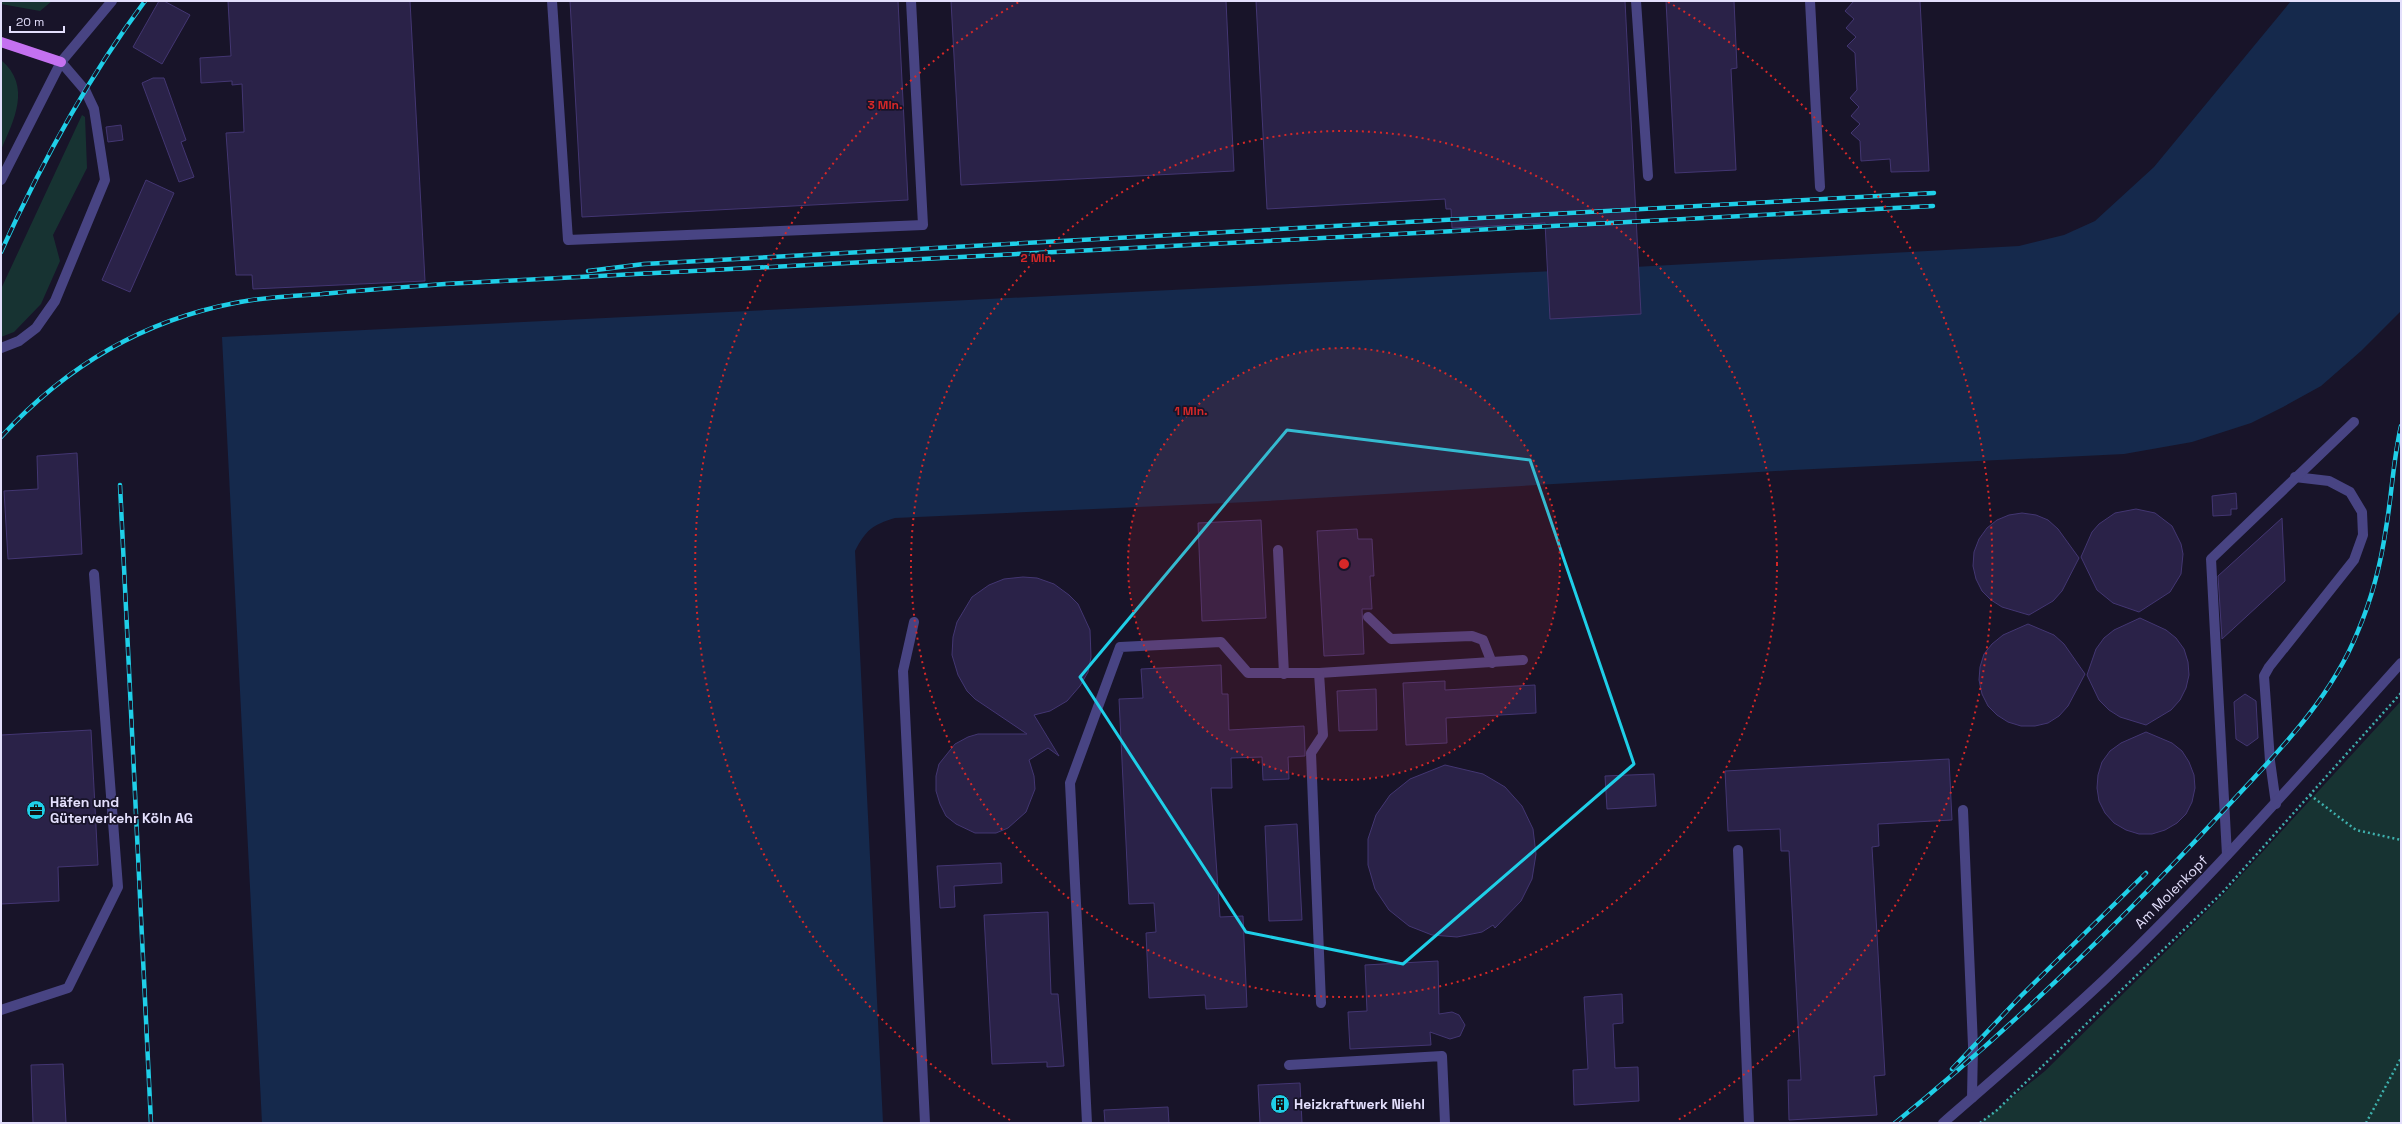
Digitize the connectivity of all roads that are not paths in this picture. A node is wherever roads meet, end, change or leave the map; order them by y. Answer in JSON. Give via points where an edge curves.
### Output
{"nodes":[{"id":1,"x":112,"y":1,"type":"edge"},
{"id":2,"x":552,"y":1,"type":"edge"},
{"id":3,"x":911,"y":1,"type":"edge"},
{"id":4,"x":1636,"y":1,"type":"edge"},
{"id":5,"x":1810,"y":1,"type":"edge"},
{"id":6,"x":1,"y":42,"type":"edge"},
{"id":7,"x":61,"y":62,"type":"junction"},
{"id":8,"x":1648,"y":176,"type":"dead end"},
{"id":9,"x":1,"y":180,"type":"edge"},
{"id":10,"x":1820,"y":187,"type":"dead end"},
{"id":11,"x":1,"y":348,"type":"edge"},
{"id":12,"x":2354,"y":422,"type":"dead end"},
{"id":13,"x":2295,"y":477,"type":"junction"},
{"id":14,"x":1278,"y":550,"type":"dead end"},
{"id":15,"x":94,"y":574,"type":"dead end"},
{"id":16,"x":1368,"y":617,"type":"dead end"},
{"id":17,"x":914,"y":622,"type":"dead end"},
{"id":18,"x":1523,"y":660,"type":"dead end"},
{"id":19,"x":1492,"y":663,"type":"junction"},
{"id":20,"x":2401,"y":663,"type":"edge"},
{"id":21,"x":1319,"y":673,"type":"junction"},
{"id":22,"x":1284,"y":674,"type":"junction"},
{"id":23,"x":2276,"y":804,"type":"junction"},
{"id":24,"x":1963,"y":810,"type":"dead end"},
{"id":25,"x":1738,"y":850,"type":"dead end"},
{"id":26,"x":2227,"y":855,"type":"junction"},
{"id":27,"x":1321,"y":1003,"type":"dead end"},
{"id":28,"x":1,"y":1010,"type":"edge"},
{"id":29,"x":1289,"y":1065,"type":"dead end"},
{"id":30,"x":1972,"y":1098,"type":"junction"},
{"id":31,"x":925,"y":1123,"type":"edge"},
{"id":32,"x":1087,"y":1123,"type":"edge"},
{"id":33,"x":1445,"y":1123,"type":"edge"},
{"id":34,"x":1749,"y":1123,"type":"edge"},
{"id":35,"x":1943,"y":1123,"type":"edge"}],
"edges":[{"from":1,"to":7,"type":"street"},
{"from":2,"to":3,"type":"street","via":[[568,240],[923,225]]},
{"from":4,"to":8,"type":"street"},
{"from":5,"to":10,"type":"street"},
{"from":6,"to":7,"type":"main road"},
{"from":7,"to":9,"type":"street"},
{"from":7,"to":11,"type":"street","via":[[85,90],[94,109],[105,180],[55,301],[36,328],[19,341]]},
{"from":12,"to":13,"type":"street"},
{"from":13,"to":23,"type":"street","via":[[2329,481],[2350,492],[2362,512],[2363,536],[2354,560],[2264,676]]},
{"from":13,"to":26,"type":"street","via":[[2211,559]]},
{"from":14,"to":22,"type":"street"},
{"from":15,"to":28,"type":"street","via":[[118,887],[68,988]]},
{"from":16,"to":19,"type":"street","via":[[1391,639],[1472,636],[1483,640]]},
{"from":17,"to":31,"type":"street","via":[[903,671]]},
{"from":18,"to":19,"type":"street"},
{"from":19,"to":21,"type":"street"},
{"from":20,"to":23,"type":"street","name":"Am Molenkopf"},
{"from":21,"to":22,"type":"street"},
{"from":21,"to":27,"type":"street","via":[[1323,735],[1311,753]]},
{"from":22,"to":32,"type":"street","via":[[1248,673],[1221,642],[1120,647],[1070,783]]},
{"from":23,"to":26,"type":"street","name":"Am Molenkopf"},
{"from":24,"to":30,"type":"street","via":[[1973,1046]]},
{"from":25,"to":34,"type":"street"},
{"from":26,"to":30,"type":"street","name":"Am Molenkopf","via":[[2105,979]]},
{"from":29,"to":33,"type":"street","via":[[1442,1056]]},
{"from":30,"to":35,"type":"street","name":"Am Molenkopf"}]}
